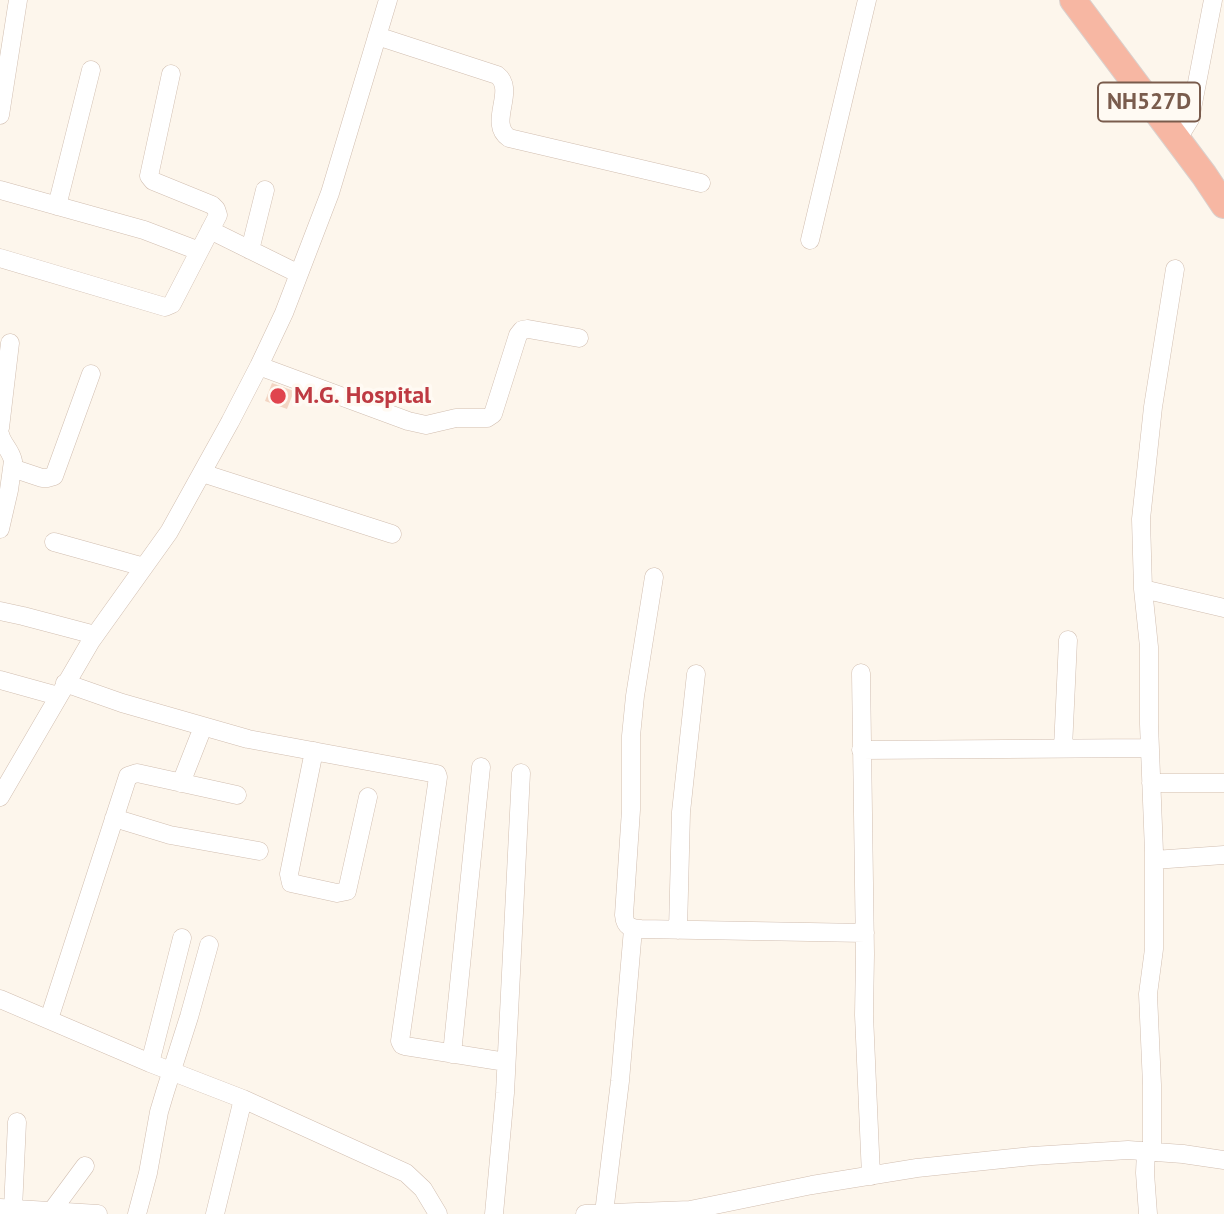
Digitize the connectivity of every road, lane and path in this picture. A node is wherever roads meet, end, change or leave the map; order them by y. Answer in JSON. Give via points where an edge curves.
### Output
{"nodes":[{"id":1,"x":18,"y":0,"type":"edge"},
{"id":2,"x":388,"y":0,"type":"edge"},
{"id":3,"x":867,"y":0,"type":"edge"},
{"id":4,"x":1073,"y":0,"type":"edge"},
{"id":5,"x":1213,"y":0,"type":"edge"},
{"id":6,"x":377,"y":36,"type":"junction"},
{"id":7,"x":91,"y":70,"type":"dead end"},
{"id":8,"x":171,"y":74,"type":"dead end"},
{"id":9,"x":0,"y":115,"type":"edge"},
{"id":10,"x":1177,"y":140,"type":"junction"},
{"id":11,"x":701,"y":183,"type":"dead end"},
{"id":12,"x":0,"y":190,"type":"edge"},
{"id":13,"x":265,"y":190,"type":"dead end"},
{"id":14,"x":1224,"y":205,"type":"edge"},
{"id":15,"x":57,"y":206,"type":"junction"},
{"id":16,"x":210,"y":230,"type":"junction"},
{"id":17,"x":810,"y":240,"type":"dead end"},
{"id":18,"x":250,"y":250,"type":"junction"},
{"id":19,"x":199,"y":251,"type":"junction"},
{"id":20,"x":0,"y":258,"type":"edge"},
{"id":21,"x":1175,"y":269,"type":"dead end"},
{"id":22,"x":299,"y":274,"type":"junction"},
{"id":23,"x":579,"y":338,"type":"dead end"},
{"id":24,"x":10,"y":343,"type":"dead end"},
{"id":25,"x":259,"y":366,"type":"junction"},
{"id":26,"x":91,"y":374,"type":"dead end"},
{"id":27,"x":0,"y":431,"type":"edge"},
{"id":28,"x":12,"y":468,"type":"junction"},
{"id":29,"x":202,"y":474,"type":"junction"},
{"id":30,"x":0,"y":528,"type":"edge"},
{"id":31,"x":392,"y":534,"type":"dead end"},
{"id":32,"x":54,"y":542,"type":"dead end"},
{"id":33,"x":144,"y":567,"type":"junction"},
{"id":34,"x":654,"y":577,"type":"dead end"},
{"id":35,"x":1143,"y":589,"type":"junction"},
{"id":36,"x":1224,"y":608,"type":"edge"},
{"id":37,"x":0,"y":611,"type":"edge"},
{"id":38,"x":95,"y":635,"type":"junction"},
{"id":39,"x":1068,"y":640,"type":"dead end"},
{"id":40,"x":861,"y":673,"type":"dead end"},
{"id":41,"x":696,"y":674,"type":"dead end"},
{"id":42,"x":0,"y":680,"type":"edge"},
{"id":43,"x":62,"y":690,"type":"junction"},
{"id":44,"x":203,"y":727,"type":"junction"},
{"id":45,"x":1063,"y":748,"type":"junction"},
{"id":46,"x":1150,"y":748,"type":"junction"},
{"id":47,"x":861,"y":750,"type":"junction"},
{"id":48,"x":314,"y":751,"type":"junction"},
{"id":49,"x":0,"y":759,"type":"edge"},
{"id":50,"x":19,"y":764,"type":"junction"},
{"id":51,"x":481,"y":767,"type":"dead end"},
{"id":52,"x":521,"y":773,"type":"dead end"},
{"id":53,"x":181,"y":783,"type":"junction"},
{"id":54,"x":1151,"y":783,"type":"junction"},
{"id":55,"x":1224,"y":783,"type":"edge"},
{"id":56,"x":237,"y":795,"type":"dead end"},
{"id":57,"x":0,"y":797,"type":"edge"},
{"id":58,"x":368,"y":797,"type":"dead end"},
{"id":59,"x":114,"y":818,"type":"junction"},
{"id":60,"x":260,"y":851,"type":"dead end"},
{"id":61,"x":1224,"y":855,"type":"edge"},
{"id":62,"x":1154,"y":860,"type":"junction"},
{"id":63,"x":634,"y":929,"type":"junction"},
{"id":64,"x":678,"y":930,"type":"junction"},
{"id":65,"x":865,"y":933,"type":"junction"},
{"id":66,"x":182,"y":938,"type":"dead end"},
{"id":67,"x":209,"y":945,"type":"dead end"},
{"id":68,"x":0,"y":999,"type":"edge"},
{"id":69,"x":49,"y":1018,"type":"junction"},
{"id":70,"x":452,"y":1054,"type":"junction"},
{"id":71,"x":506,"y":1062,"type":"junction"},
{"id":72,"x":150,"y":1063,"type":"junction"},
{"id":73,"x":172,"y":1071,"type":"junction"},
{"id":74,"x":243,"y":1099,"type":"junction"},
{"id":75,"x":17,"y":1122,"type":"dead end"},
{"id":76,"x":1149,"y":1152,"type":"junction"},
{"id":77,"x":1224,"y":1160,"type":"edge"},
{"id":78,"x":85,"y":1166,"type":"dead end"},
{"id":79,"x":871,"y":1176,"type":"junction"},
{"id":80,"x":6,"y":1209,"type":"edge"},
{"id":81,"x":43,"y":1212,"type":"edge"},
{"id":82,"x":604,"y":1213,"type":"edge"},
{"id":83,"x":98,"y":1214,"type":"edge"},
{"id":84,"x":137,"y":1214,"type":"edge"},
{"id":85,"x":215,"y":1214,"type":"edge"},
{"id":86,"x":438,"y":1214,"type":"edge"},
{"id":87,"x":494,"y":1214,"type":"edge"},
{"id":88,"x":584,"y":1214,"type":"edge"},
{"id":89,"x":1148,"y":1214,"type":"edge"}],
"edges":[{"from":1,"to":9,"type":"street"},
{"from":2,"to":6,"type":"street"},
{"from":3,"to":17,"type":"street"},
{"from":4,"to":10,"type":"highway","number":"NH527D"},
{"from":5,"to":10,"type":"street","via":[[1190,119]]},
{"from":6,"to":11,"type":"street","via":[[501,78],[500,128],[509,138]]},
{"from":6,"to":22,"type":"street","via":[[330,192]]},
{"from":7,"to":15,"type":"street"},
{"from":8,"to":16,"type":"street","via":[[149,176],[215,207],[218,215]]},
{"from":10,"to":14,"type":"highway","number":"NH527D"},
{"from":12,"to":15,"type":"street"},
{"from":13,"to":18,"type":"street"},
{"from":15,"to":19,"type":"street"},
{"from":16,"to":18,"type":"street"},
{"from":16,"to":19,"type":"street"},
{"from":18,"to":22,"type":"street"},
{"from":19,"to":20,"type":"street","via":[[168,307]]},
{"from":21,"to":35,"type":"street","via":[[1144,478]]},
{"from":22,"to":25,"type":"street"},
{"from":23,"to":25,"type":"street","via":[[522,330],[493,414],[426,425]]},
{"from":24,"to":27,"type":"street"},
{"from":25,"to":29,"type":"street"},
{"from":26,"to":28,"type":"street","via":[[54,476],[42,478]]},
{"from":27,"to":28,"type":"street"},
{"from":28,"to":30,"type":"street"},
{"from":29,"to":31,"type":"street"},
{"from":29,"to":33,"type":"street"},
{"from":32,"to":33,"type":"street"},
{"from":33,"to":38,"type":"street"},
{"from":34,"to":63,"type":"street","via":[[631,736],[624,915],[626,925]]},
{"from":35,"to":36,"type":"street"},
{"from":35,"to":46,"type":"street"},
{"from":37,"to":38,"type":"street"},
{"from":38,"to":43,"type":"street"},
{"from":39,"to":45,"type":"street"},
{"from":40,"to":47,"type":"street"},
{"from":41,"to":64,"type":"street","via":[[681,812]]},
{"from":42,"to":43,"type":"street"},
{"from":43,"to":44,"type":"street"},
{"from":43,"to":50,"type":"street"},
{"from":44,"to":48,"type":"street"},
{"from":44,"to":53,"type":"street"},
{"from":45,"to":46,"type":"street"},
{"from":45,"to":47,"type":"street"},
{"from":46,"to":54,"type":"street"},
{"from":47,"to":65,"type":"street"},
{"from":48,"to":58,"type":"street","via":[[289,874],[291,883],[346,891]]},
{"from":48,"to":70,"type":"street","via":[[438,776],[400,1041],[405,1046]]},
{"from":49,"to":50,"type":"street"},
{"from":50,"to":57,"type":"street"},
{"from":51,"to":70,"type":"street"},
{"from":52,"to":71,"type":"street"},
{"from":53,"to":56,"type":"street"},
{"from":53,"to":59,"type":"street","via":[[131,774]]},
{"from":54,"to":55,"type":"street"},
{"from":54,"to":62,"type":"street"},
{"from":59,"to":60,"type":"street","via":[[170,835]]},
{"from":59,"to":69,"type":"street"},
{"from":61,"to":62,"type":"street"},
{"from":62,"to":76,"type":"street","via":[[1154,949],[1148,994]]},
{"from":63,"to":64,"type":"street"},
{"from":63,"to":82,"type":"street"},
{"from":64,"to":65,"type":"street"},
{"from":65,"to":79,"type":"street"},
{"from":66,"to":72,"type":"street"},
{"from":67,"to":73,"type":"street"},
{"from":68,"to":69,"type":"street"},
{"from":69,"to":72,"type":"street"},
{"from":70,"to":71,"type":"street"},
{"from":71,"to":87,"type":"street"},
{"from":72,"to":73,"type":"street"},
{"from":73,"to":74,"type":"street"},
{"from":73,"to":84,"type":"street"},
{"from":74,"to":85,"type":"street"},
{"from":74,"to":86,"type":"street","via":[[406,1173],[423,1189]]},
{"from":75,"to":80,"type":"street"},
{"from":76,"to":77,"type":"street"},
{"from":76,"to":79,"type":"street","via":[[1032,1156]]},
{"from":76,"to":89,"type":"street","via":[[1145,1173]]},
{"from":78,"to":81,"type":"street"},
{"from":79,"to":82,"type":"street","via":[[690,1210]]},
{"from":80,"to":81,"type":"street"},
{"from":81,"to":83,"type":"street"},
{"from":82,"to":88,"type":"street"}]}
